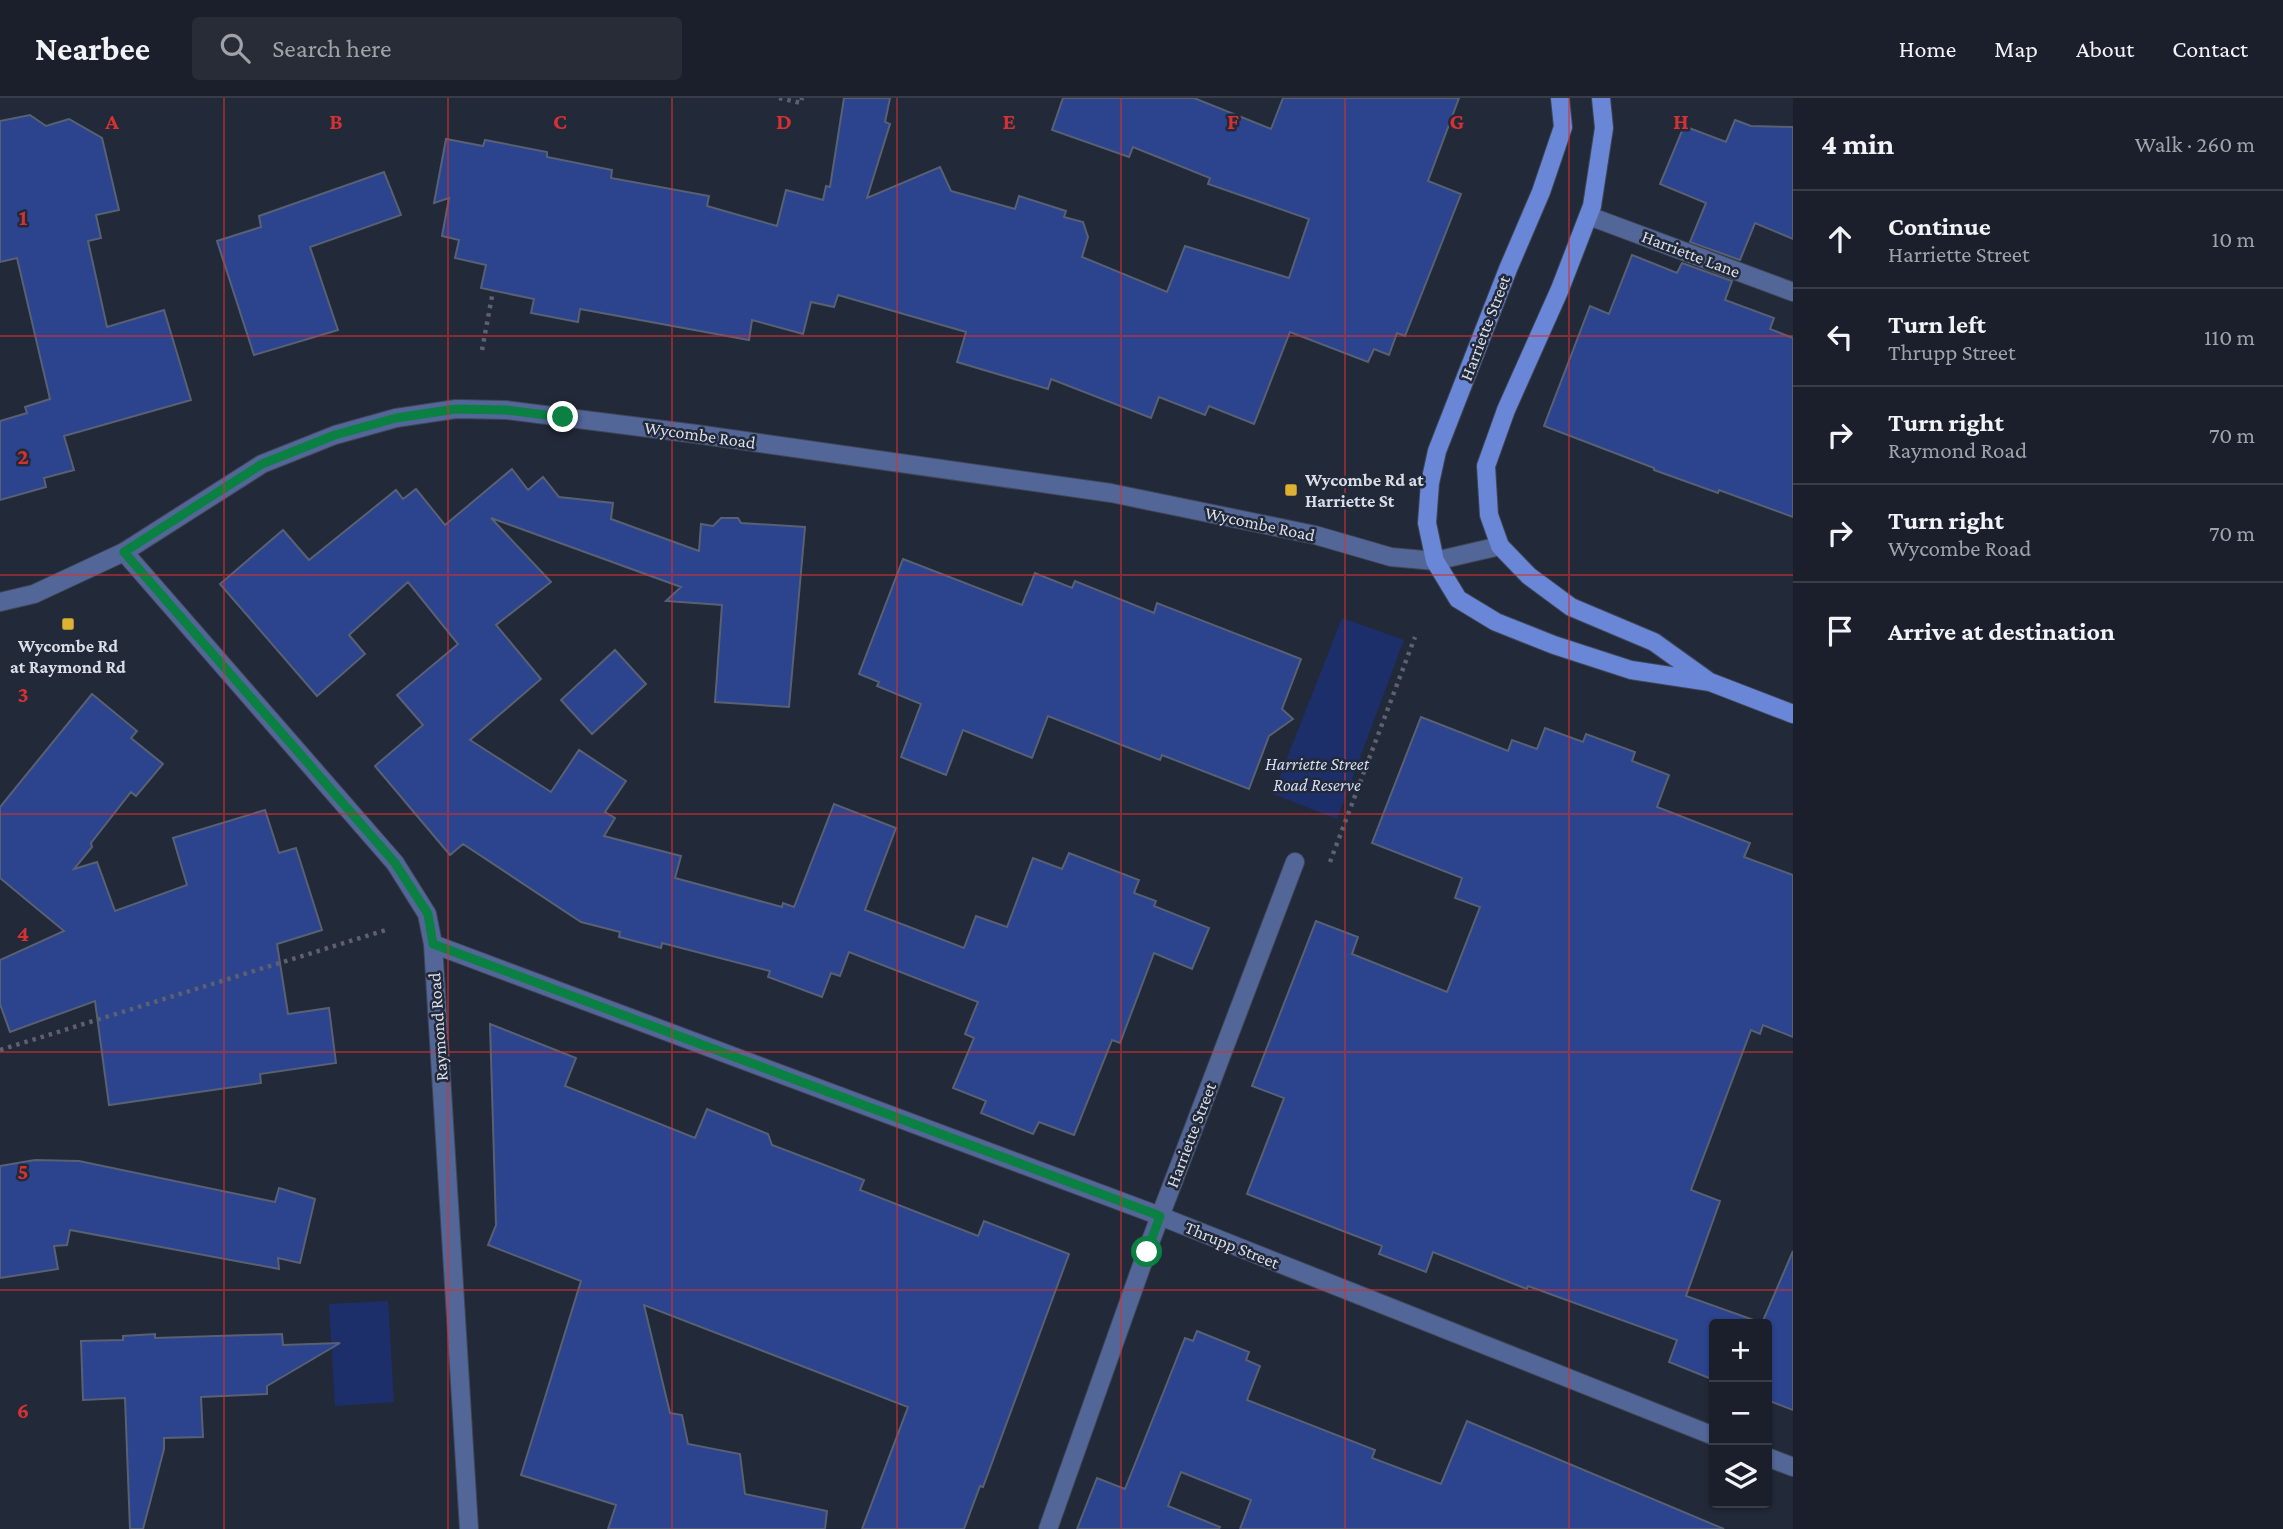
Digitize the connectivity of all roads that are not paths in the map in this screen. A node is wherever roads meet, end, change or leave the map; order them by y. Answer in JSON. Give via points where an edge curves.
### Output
{"nodes":[{"id":1,"x":1560,"y":98,"type":"edge"},
{"id":2,"x":1601,"y":98,"type":"edge"},
{"id":3,"x":1589,"y":216,"type":"junction"},
{"id":4,"x":1793,"y":292,"type":"edge"},
{"id":5,"x":1500,"y":546,"type":"junction"},
{"id":6,"x":124,"y":552,"type":"junction"},
{"id":7,"x":1435,"y":561,"type":"junction"},
{"id":8,"x":0,"y":602,"type":"edge"},
{"id":9,"x":1710,"y":682,"type":"junction"},
{"id":10,"x":1793,"y":714,"type":"edge"},
{"id":11,"x":1295,"y":862,"type":"dead end"},
{"id":12,"x":433,"y":944,"type":"junction"},
{"id":13,"x":1160,"y":1216,"type":"junction"},
{"id":14,"x":1709,"y":1434,"type":"edge"},
{"id":15,"x":1772,"y":1459,"type":"edge"},
{"id":16,"x":1793,"y":1467,"type":"edge"},
{"id":17,"x":469,"y":1529,"type":"edge"},
{"id":18,"x":1048,"y":1529,"type":"edge"}],
"edges":[{"from":1,"to":7,"type":"main road","name":"Harriette Street","via":[[1563,127],[1541,192],[1437,451],[1427,523]]},
{"from":2,"to":3,"type":"main road","via":[[1604,128]]},
{"from":3,"to":4,"type":"street","name":"Harriette Lane"},
{"from":3,"to":5,"type":"main road","via":[[1486,466],[1489,514]]},
{"from":5,"to":7,"type":"street","name":"Wycombe Road"},
{"from":5,"to":9,"type":"main road","via":[[1529,576],[1571,607],[1654,642]]},
{"from":6,"to":7,"type":"street","name":"Wycombe Road","via":[[262,464],[335,435],[396,418],[456,409],[506,410],[696,434],[1111,493],[1315,535],[1391,556]]},
{"from":6,"to":8,"type":"street","name":"Wycombe Road","via":[[34,594]]},
{"from":6,"to":12,"type":"street","name":"Raymond Road","via":[[395,863],[428,914]]},
{"from":7,"to":9,"type":"main road","via":[[1458,599],[1496,622],[1631,670]]},
{"from":9,"to":10,"type":"main road"},
{"from":11,"to":13,"type":"street","name":"Harriette Street"},
{"from":12,"to":13,"type":"street","name":"Thrupp Street"},
{"from":12,"to":17,"type":"street","name":"Raymond Road"},
{"from":13,"to":14,"type":"street","name":"Thrupp Street"},
{"from":13,"to":18,"type":"street","name":"Harriette Street"},
{"from":15,"to":16,"type":"street"}]}
